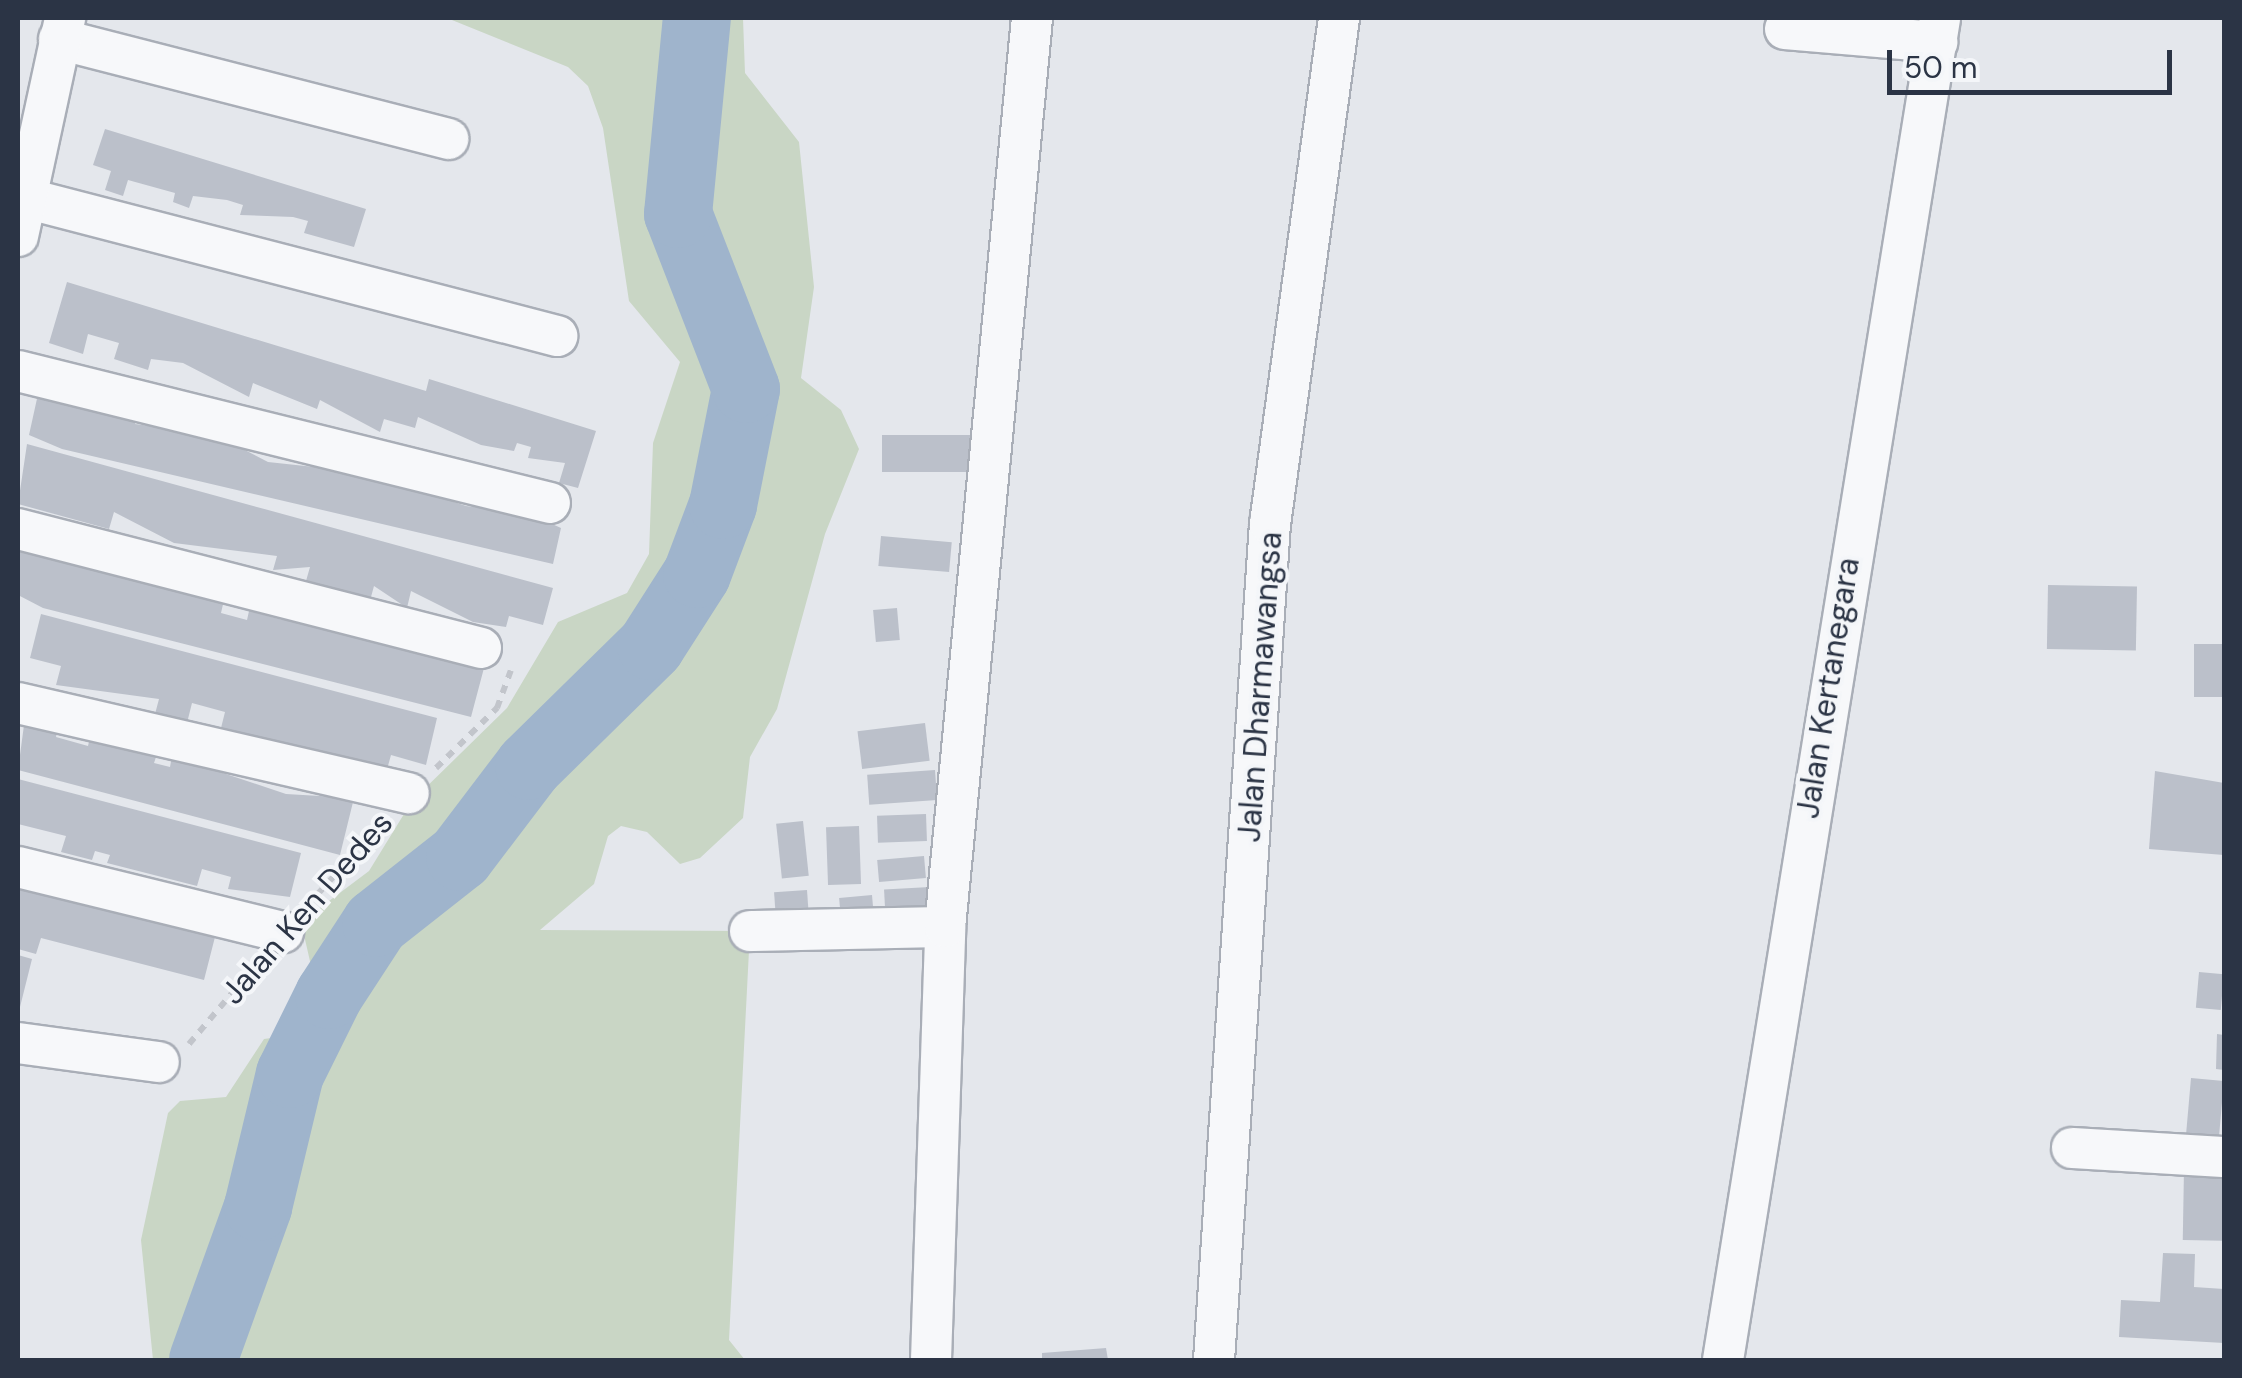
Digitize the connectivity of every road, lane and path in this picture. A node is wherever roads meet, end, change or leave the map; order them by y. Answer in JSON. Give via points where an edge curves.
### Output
{"nodes":[{"id":1,"x":1032,"y":18,"type":"edge"},
{"id":2,"x":1339,"y":18,"type":"edge"},
{"id":3,"x":62,"y":28,"type":"edge"},
{"id":4,"x":1786,"y":29,"type":"dead end"},
{"id":5,"x":1938,"y":30,"type":"edge"},
{"id":6,"x":448,"y":139,"type":"dead end"},
{"id":7,"x":21,"y":217,"type":"edge"},
{"id":8,"x":557,"y":336,"type":"dead end"},
{"id":9,"x":18,"y":371,"type":"edge"},
{"id":10,"x":550,"y":503,"type":"dead end"},
{"id":11,"x":18,"y":529,"type":"edge"},
{"id":12,"x":481,"y":648,"type":"joint"},
{"id":13,"x":18,"y":703,"type":"edge"},
{"id":14,"x":409,"y":793,"type":"junction"},
{"id":15,"x":18,"y":868,"type":"edge"},
{"id":16,"x":945,"y":927,"type":"junction"},
{"id":17,"x":750,"y":931,"type":"dead end"},
{"id":18,"x":283,"y":932,"type":"junction"},
{"id":19,"x":18,"y":1042,"type":"edge"},
{"id":20,"x":159,"y":1062,"type":"joint"},
{"id":21,"x":2072,"y":1148,"type":"dead end"},
{"id":22,"x":2224,"y":1157,"type":"edge"},
{"id":23,"x":932,"y":1360,"type":"edge"},
{"id":24,"x":1214,"y":1360,"type":"edge"},
{"id":25,"x":1723,"y":1360,"type":"edge"}],
"edges":[{"from":1,"to":16,"type":"street"},
{"from":2,"to":24,"type":"street","name":"Jalan Dharmawangsa","via":[[1270,524]]},
{"from":3,"to":6,"type":"street"},
{"from":3,"to":7,"type":"street"},
{"from":4,"to":5,"type":"street"},
{"from":5,"to":25,"type":"street","name":"Jalan Kertanegara"},
{"from":7,"to":8,"type":"street"},
{"from":9,"to":10,"type":"street"},
{"from":11,"to":12,"type":"street"},
{"from":12,"to":14,"type":"path","name":"Jalan Ken Dedes","via":[[508,658],[509,686]]},
{"from":13,"to":14,"type":"street"},
{"from":14,"to":18,"type":"path","name":"Jalan Ken Dedes"},
{"from":15,"to":18,"type":"street"},
{"from":16,"to":17,"type":"street"},
{"from":16,"to":23,"type":"street"},
{"from":18,"to":20,"type":"path","name":"Jalan Ken Dedes","via":[[187,1047]]},
{"from":19,"to":20,"type":"street"},
{"from":21,"to":22,"type":"street"}]}
